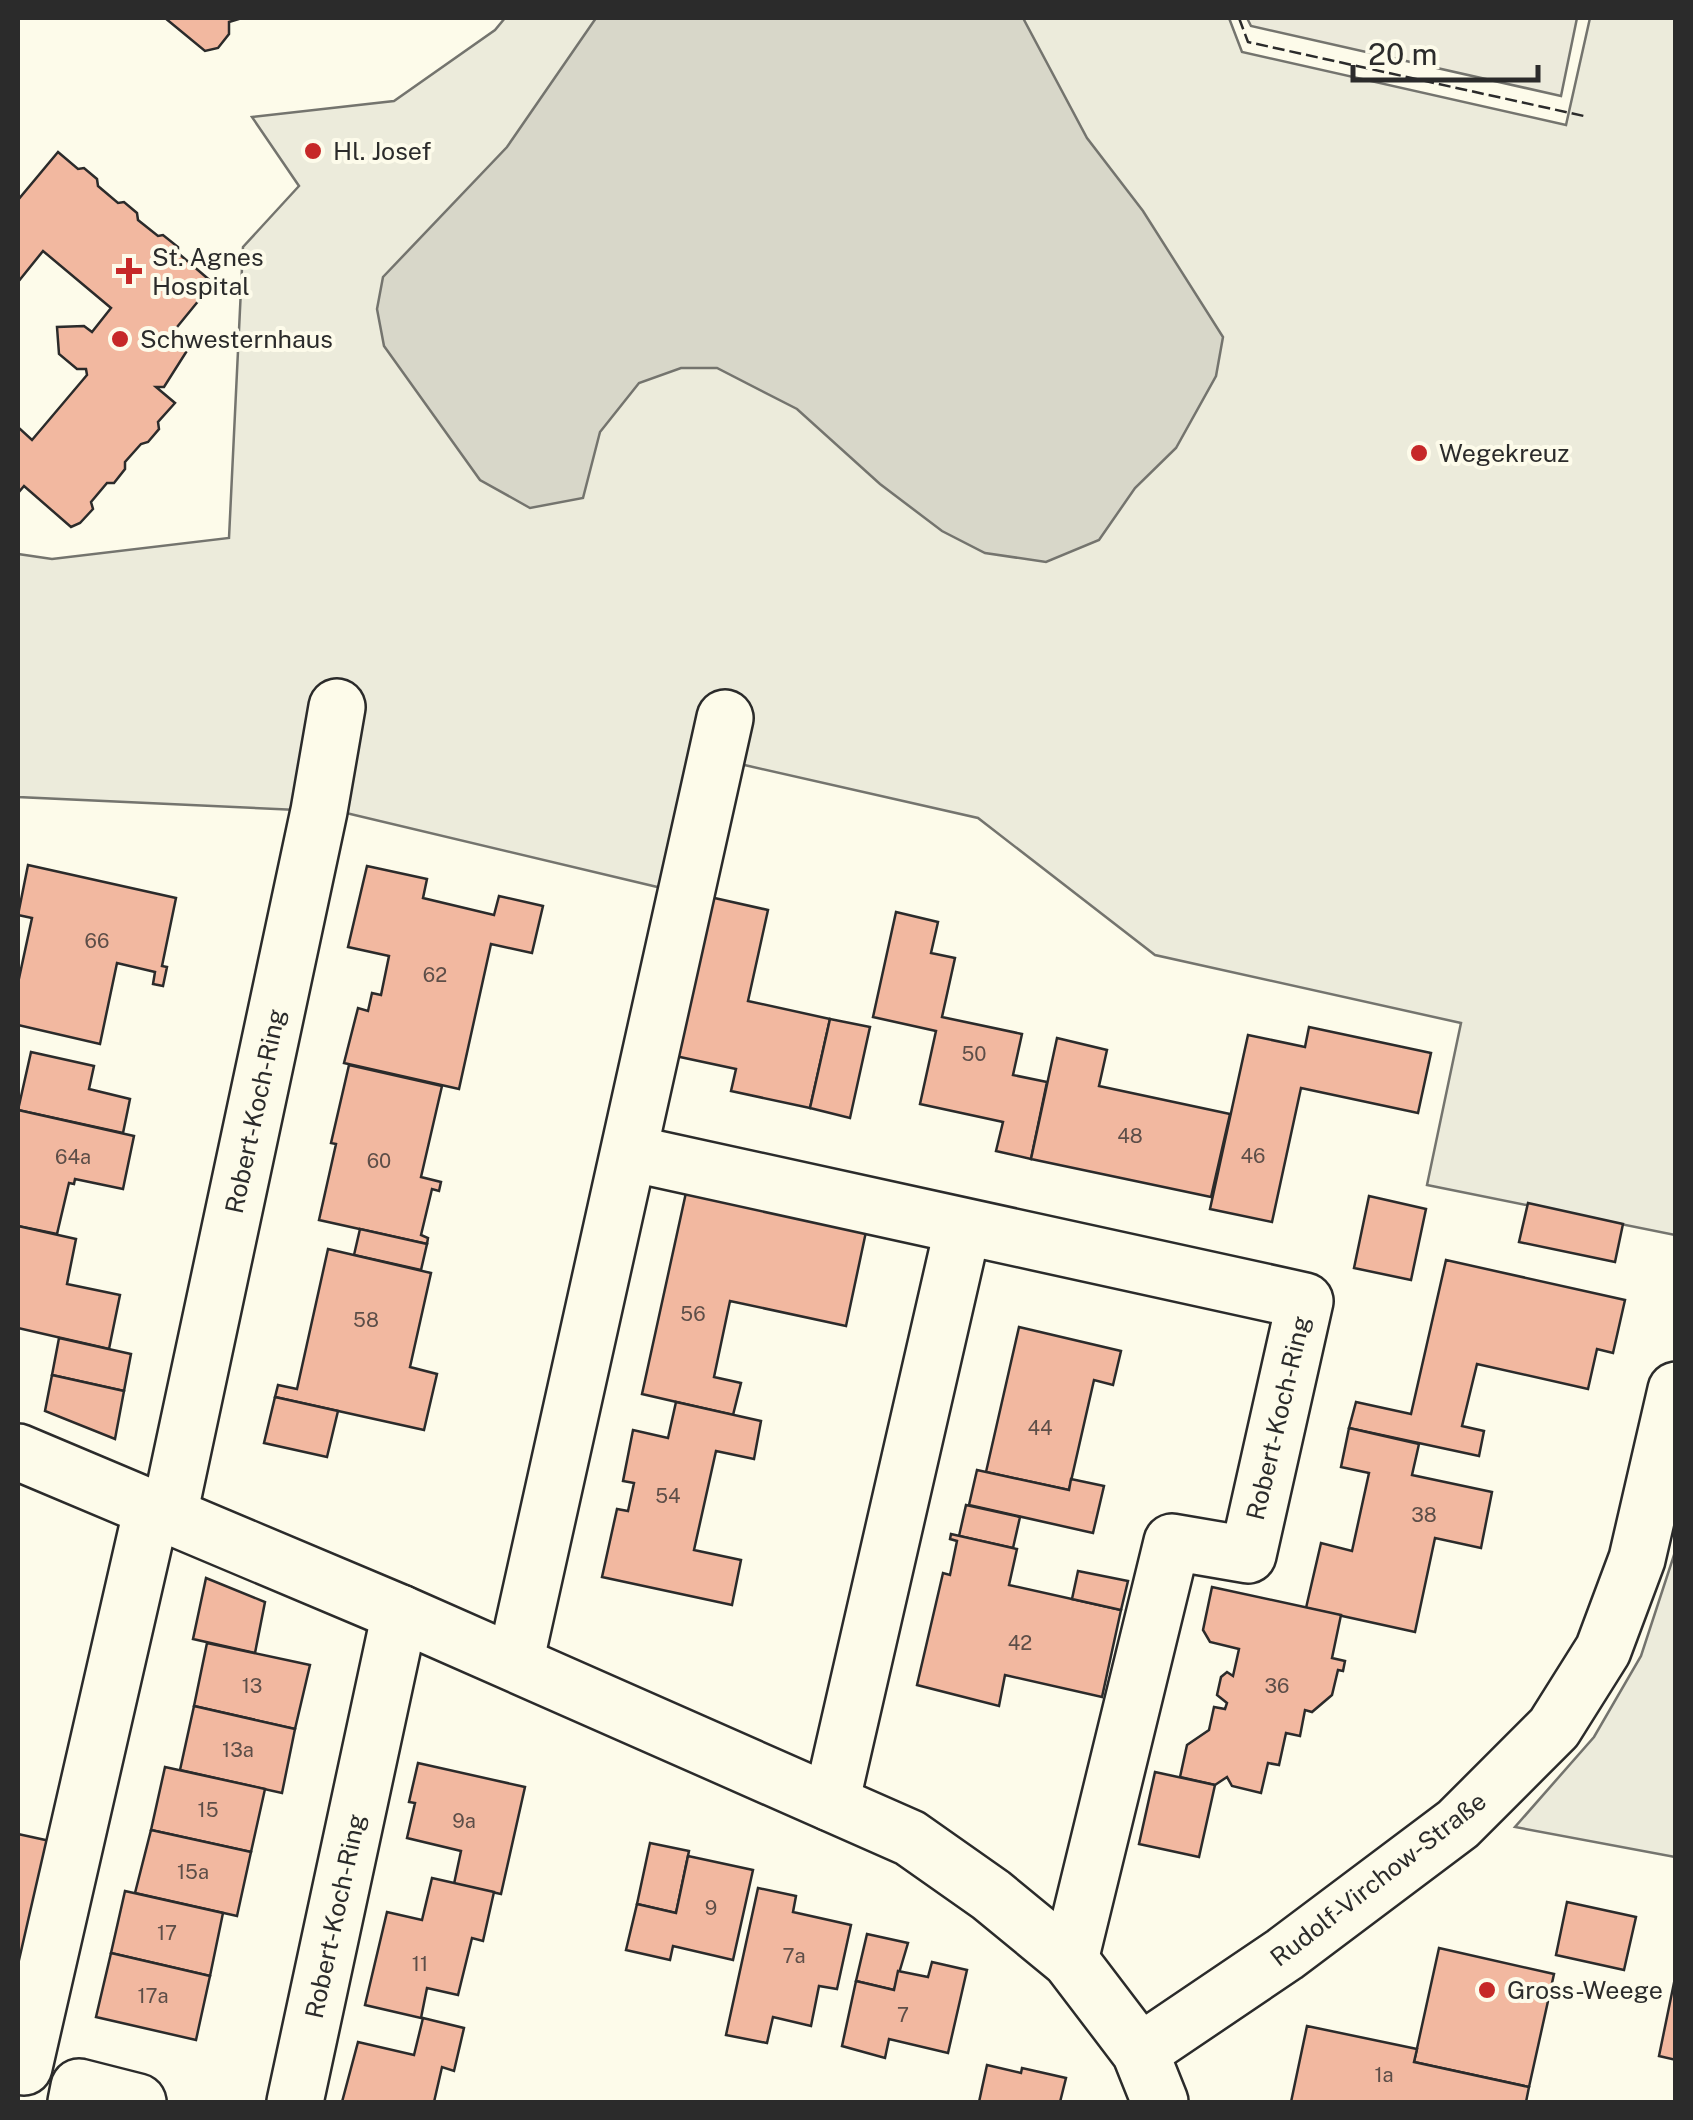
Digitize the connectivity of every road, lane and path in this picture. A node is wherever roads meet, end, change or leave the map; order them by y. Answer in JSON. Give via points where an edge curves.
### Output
{"nodes":[{"id":1,"x":336,"y":707,"type":"dead end"},
{"id":2,"x":725,"y":718,"type":"dead end"},
{"id":3,"x":630,"y":1153,"type":"junction"},
{"id":4,"x":963,"y":1227,"type":"junction"},
{"id":5,"x":1676,"y":1390,"type":"edge"},
{"id":6,"x":18,"y":1452,"type":"edge"},
{"id":7,"x":160,"y":1512,"type":"junction"},
{"id":8,"x":400,"y":1613,"type":"junction"},
{"id":9,"x":515,"y":1664,"type":"junction"},
{"id":10,"x":831,"y":1803,"type":"junction"},
{"id":11,"x":1070,"y":1960,"type":"junction"},
{"id":12,"x":1140,"y":2052,"type":"junction"},
{"id":13,"x":24,"y":2067,"type":"dead end"},
{"id":14,"x":76,"y":2102,"type":"edge"},
{"id":15,"x":138,"y":2102,"type":"edge"},
{"id":16,"x":295,"y":2102,"type":"edge"},
{"id":17,"x":1160,"y":2102,"type":"edge"}],
"edges":[{"from":1,"to":7,"type":"street","name":"Robert-Koch-Ring","via":[[319,811]]},
{"from":2,"to":3,"type":"street"},
{"from":3,"to":4,"type":"street","name":"Robert-Koch-Ring"},
{"from":3,"to":9,"type":"street"},
{"from":4,"to":10,"type":"street"},
{"from":4,"to":11,"type":"street","name":"Robert-Koch-Ring","via":[[1304,1302],[1248,1555],[1172,1542]]},
{"from":5,"to":12,"type":"street","name":"Rudolf-Virchow-Straße","via":[[1637,1559],[1603,1650],[1554,1728],[1458,1824]]},
{"from":6,"to":7,"type":"street"},
{"from":7,"to":8,"type":"street"},
{"from":7,"to":13,"type":"street","name":"Robert-Koch-Ring"},
{"from":8,"to":9,"type":"street"},
{"from":8,"to":16,"type":"street","name":"Robert-Koch-Ring"},
{"from":9,"to":10,"type":"street"},
{"from":10,"to":11,"type":"street","via":[[910,1838]]},
{"from":11,"to":12,"type":"street"},
{"from":12,"to":17,"type":"street"},
{"from":14,"to":15,"type":"street","via":[[79,2087]]}]}
